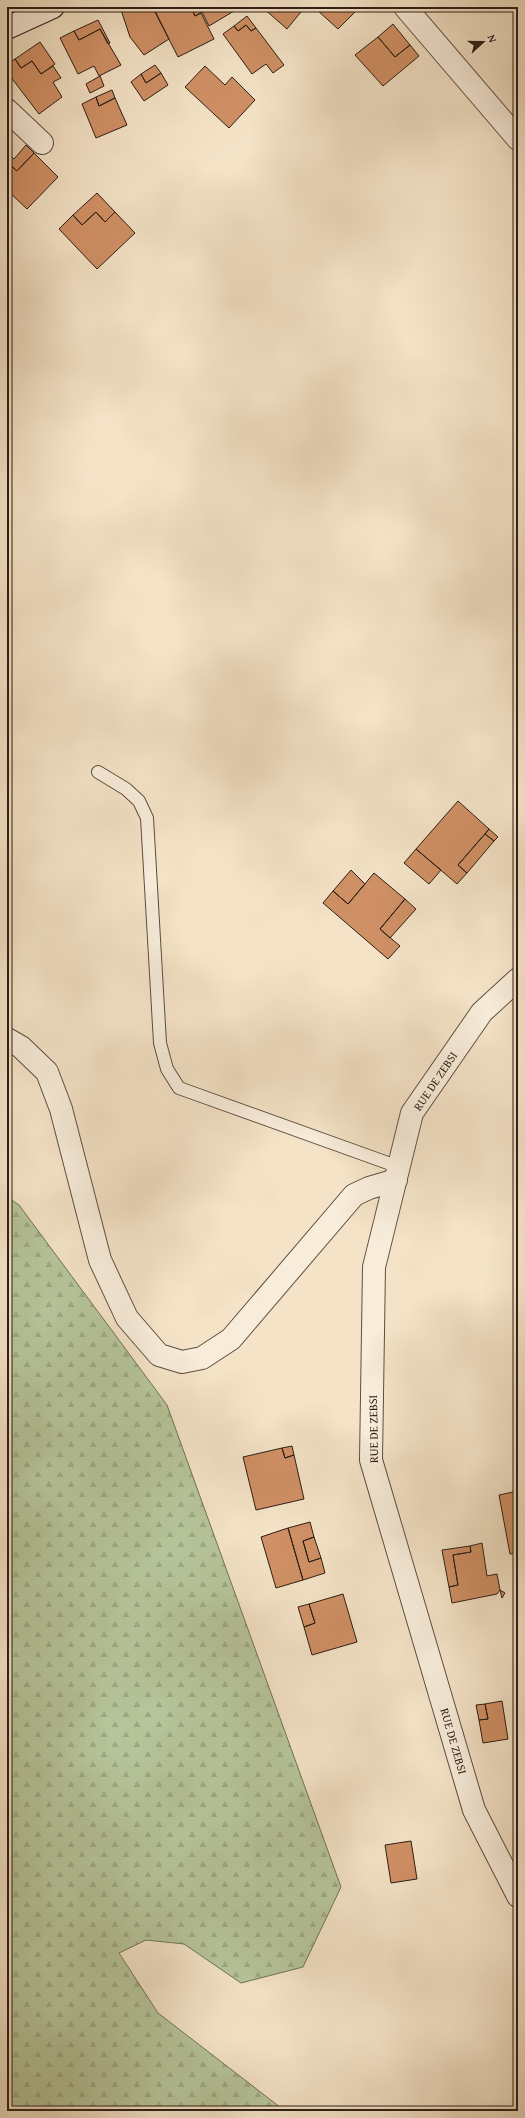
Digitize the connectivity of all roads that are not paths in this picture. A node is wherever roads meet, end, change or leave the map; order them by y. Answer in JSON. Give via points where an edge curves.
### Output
{"nodes":[{"id":1,"x":53,"y":7,"type":"edge"},
{"id":2,"x":405,"y":7,"type":"edge"},
{"id":3,"x":7,"y":28,"type":"edge"},
{"id":4,"x":7,"y":110,"type":"edge"},
{"id":5,"x":518,"y":139,"type":"edge"},
{"id":6,"x":42,"y":143,"type":"dead end"},
{"id":7,"x":98,"y":772,"type":"dead end"},
{"id":8,"x":518,"y":979,"type":"edge"},
{"id":9,"x":7,"y":1039,"type":"edge"},
{"id":10,"x":398,"y":1174,"type":"junction"},
{"id":11,"x":518,"y":1896,"type":"edge"}],
"edges":[{"from":1,"to":3,"type":"street"},
{"from":2,"to":5,"type":"street"},
{"from":4,"to":6,"type":"street"},
{"from":7,"to":10,"type":"lane","via":[[126,789],[139,801],[147,818],[160,1043],[167,1069],[179,1088]]},
{"from":8,"to":10,"type":"street","name":"RUE DE ZEBSI","via":[[482,1012],[412,1113]]},
{"from":9,"to":10,"type":"street","via":[[21,1047],[47,1072],[61,1110],[100,1260],[127,1318],[159,1355],[182,1362],[202,1358],[231,1339],[354,1195]]},
{"from":10,"to":11,"type":"street","name":"RUE DE ZEBSI","via":[[374,1267],[370,1460],[474,1810]]}]}
